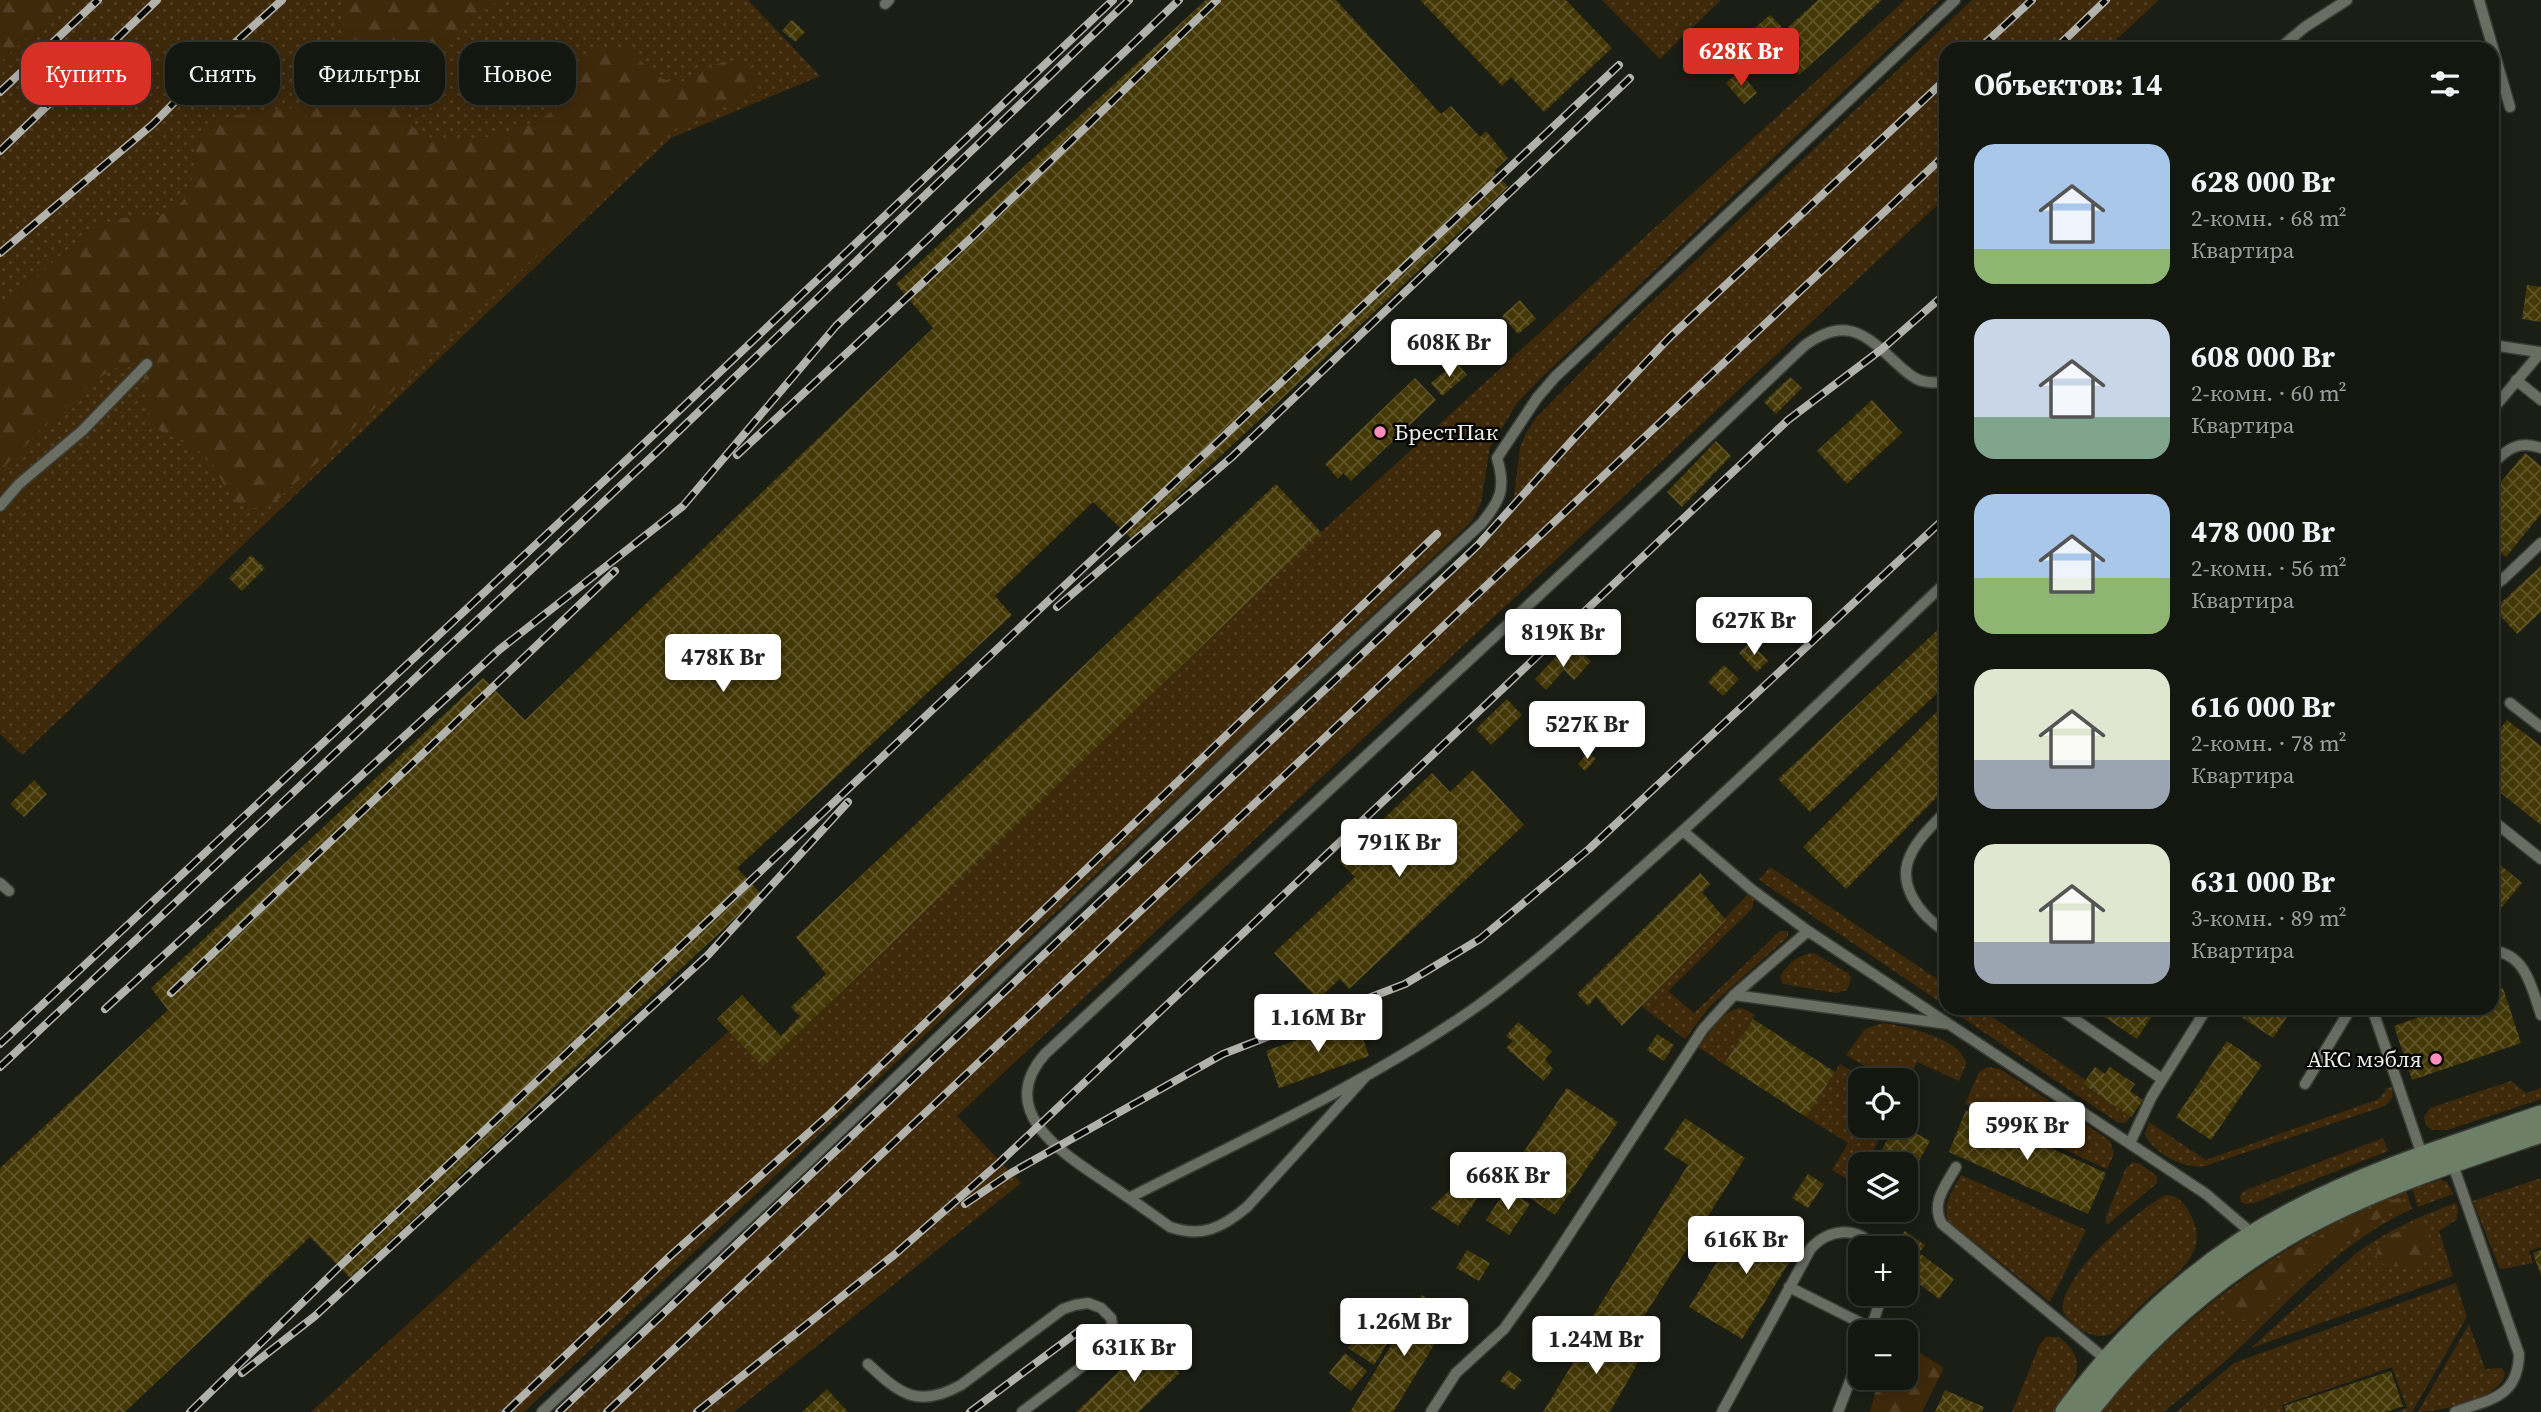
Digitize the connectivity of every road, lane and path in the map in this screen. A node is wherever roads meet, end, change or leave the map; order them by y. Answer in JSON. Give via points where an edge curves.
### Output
{"nodes":[{"id":1,"x":1955,"y":0,"type":"edge"},
{"id":2,"x":2347,"y":0,"type":"edge"},
{"id":3,"x":2479,"y":0,"type":"edge"},
{"id":4,"x":2287,"y":42,"type":"edge"},
{"id":5,"x":2491,"y":42,"type":"edge"},
{"id":6,"x":2499,"y":69,"type":"edge"},
{"id":7,"x":2510,"y":107,"type":"dead end"},
{"id":8,"x":2499,"y":346,"type":"edge"},
{"id":9,"x":2540,"y":352,"type":"edge"},
{"id":10,"x":147,"y":364,"type":"dead end"},
{"id":11,"x":2516,"y":380,"type":"junction"},
{"id":12,"x":1939,"y":381,"type":"edge"},
{"id":13,"x":2541,"y":400,"type":"edge"},
{"id":14,"x":2499,"y":402,"type":"edge"},
{"id":15,"x":2541,"y":448,"type":"edge"},
{"id":16,"x":2499,"y":458,"type":"edge"},
{"id":17,"x":0,"y":506,"type":"edge"},
{"id":18,"x":2541,"y":543,"type":"edge"},
{"id":19,"x":2499,"y":582,"type":"edge"},
{"id":20,"x":1939,"y":589,"type":"edge"},
{"id":21,"x":2510,"y":703,"type":"dead end"},
{"id":22,"x":2539,"y":721,"type":"edge"},
{"id":23,"x":1939,"y":819,"type":"edge"},
{"id":24,"x":2499,"y":826,"type":"edge"},
{"id":25,"x":1683,"y":831,"type":"junction"},
{"id":26,"x":2541,"y":859,"type":"edge"},
{"id":27,"x":0,"y":883,"type":"edge"},
{"id":28,"x":9,"y":891,"type":"dead end"},
{"id":29,"x":1939,"y":926,"type":"edge"},
{"id":30,"x":1808,"y":931,"type":"junction"},
{"id":31,"x":2499,"y":953,"type":"edge"},
{"id":32,"x":1734,"y":995,"type":"junction"},
{"id":33,"x":2068,"y":1015,"type":"edge"},
{"id":34,"x":2203,"y":1015,"type":"edge"},
{"id":35,"x":2347,"y":1015,"type":"edge"},
{"id":36,"x":2374,"y":1015,"type":"edge"},
{"id":37,"x":2541,"y":1015,"type":"edge"},
{"id":38,"x":1950,"y":1025,"type":"junction"},
{"id":39,"x":1367,"y":1075,"type":"junction"},
{"id":40,"x":2162,"y":1079,"type":"junction"},
{"id":41,"x":2305,"y":1084,"type":"dead end"},
{"id":42,"x":2541,"y":1116,"type":"edge"},
{"id":43,"x":2541,"y":1132,"type":"edge"},
{"id":44,"x":2130,"y":1143,"type":"junction"},
{"id":45,"x":2450,"y":1155,"type":"junction"},
{"id":46,"x":2426,"y":1164,"type":"junction"},
{"id":47,"x":1956,"y":1167,"type":"dead end"},
{"id":48,"x":1129,"y":1198,"type":"junction"},
{"id":49,"x":1860,"y":1236,"type":"edge"},
{"id":50,"x":2260,"y":1241,"type":"junction"},
{"id":51,"x":1789,"y":1287,"type":"junction"},
{"id":52,"x":1851,"y":1320,"type":"edge"},
{"id":53,"x":868,"y":1364,"type":"dead end"},
{"id":54,"x":2114,"y":1366,"type":"junction"},
{"id":55,"x":1848,"y":1386,"type":"edge"},
{"id":56,"x":542,"y":1412,"type":"edge"},
{"id":57,"x":1022,"y":1412,"type":"edge"},
{"id":58,"x":1431,"y":1412,"type":"edge"},
{"id":59,"x":1722,"y":1412,"type":"edge"},
{"id":60,"x":1838,"y":1412,"type":"edge"},
{"id":61,"x":2066,"y":1412,"type":"edge"},
{"id":62,"x":2087,"y":1412,"type":"edge"},
{"id":63,"x":2455,"y":1412,"type":"edge"}],
"edges":[{"from":1,"to":56,"type":"lane","via":[[1546,387],[1497,458],[1502,484],[1499,499],[1481,524]]},
{"from":2,"to":4,"type":"lane"},
{"from":3,"to":5,"type":"lane"},
{"from":6,"to":7,"type":"lane"},
{"from":8,"to":9,"type":"lane"},
{"from":9,"to":11,"type":"lane"},
{"from":10,"to":17,"type":"lane"},
{"from":11,"to":13,"type":"lane"},
{"from":11,"to":14,"type":"lane"},
{"from":12,"to":48,"type":"lane","via":[[1917,379],[1855,331],[1827,333],[1804,346],[1045,1054],[1034,1066],[1027,1096],[1038,1127],[1056,1148]]},
{"from":15,"to":16,"type":"lane","via":[[2516,445]]},
{"from":18,"to":19,"type":"lane"},
{"from":20,"to":25,"type":"lane"},
{"from":21,"to":22,"type":"lane"},
{"from":23,"to":29,"type":"lane","via":[[1909,856],[1906,873],[1919,909]]},
{"from":24,"to":26,"type":"lane"},
{"from":25,"to":30,"type":"lane"},
{"from":25,"to":39,"type":"lane","via":[[1503,987]]},
{"from":27,"to":28,"type":"lane"},
{"from":30,"to":32,"type":"lane"},
{"from":30,"to":38,"type":"lane"},
{"from":31,"to":37,"type":"lane","via":[[2521,965]]},
{"from":32,"to":38,"type":"lane"},
{"from":32,"to":58,"type":"lane","via":[[1692,1044],[1504,1329],[1456,1373]]},
{"from":33,"to":40,"type":"lane"},
{"from":34,"to":40,"type":"lane"},
{"from":35,"to":41,"type":"lane"},
{"from":36,"to":46,"type":"lane"},
{"from":38,"to":44,"type":"lane"},
{"from":39,"to":48,"type":"lane"},
{"from":39,"to":48,"type":"lane","via":[[1247,1207],[1216,1230],[1199,1233],[1170,1227]]},
{"from":40,"to":44,"type":"lane"},
{"from":42,"to":45,"type":"main road"},
{"from":43,"to":45,"type":"main road"},
{"from":44,"to":50,"type":"lane","via":[[2206,1194]]},
{"from":45,"to":46,"type":"main road"},
{"from":45,"to":63,"type":"lane","via":[[2519,1354],[2516,1379],[2508,1390]]},
{"from":46,"to":50,"type":"main road","via":[[2333,1193]]},
{"from":47,"to":54,"type":"lane","via":[[1937,1200],[1941,1224]]},
{"from":49,"to":51,"type":"lane","via":[[1845,1231],[1820,1239]]},
{"from":50,"to":54,"type":"main road","via":[[2217,1260],[2162,1304]]},
{"from":51,"to":52,"type":"lane"},
{"from":51,"to":59,"type":"lane"},
{"from":53,"to":57,"type":"lane","via":[[902,1393],[949,1392],[1063,1309],[1088,1303],[1101,1308],[1111,1318],[1109,1343]]},
{"from":54,"to":61,"type":"main road"},
{"from":54,"to":62,"type":"main road"},
{"from":55,"to":60,"type":"lane"}]}
